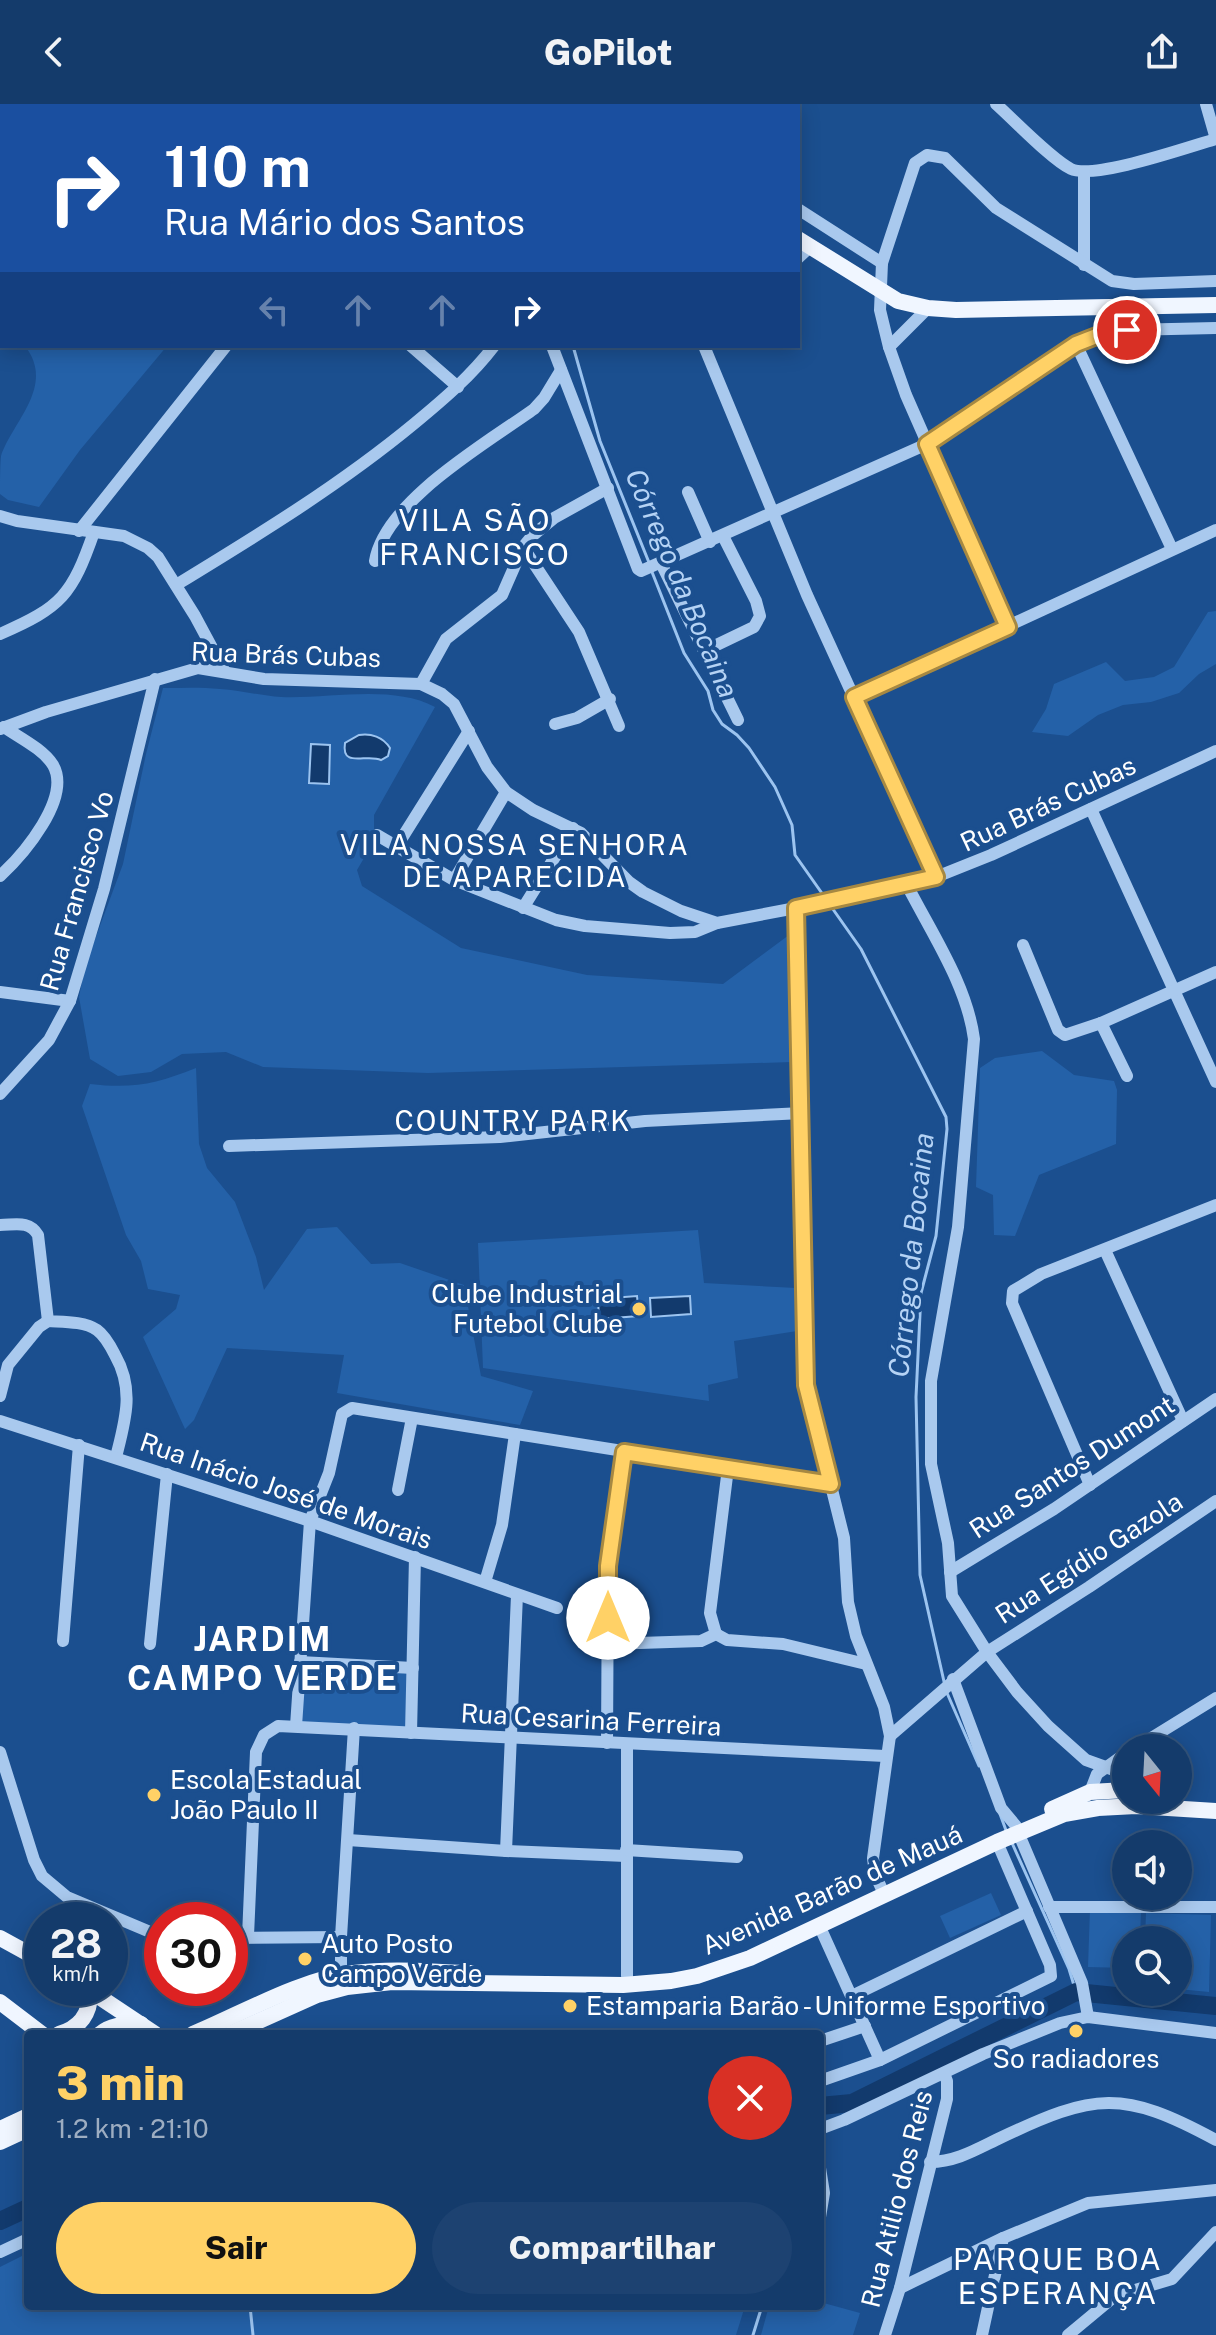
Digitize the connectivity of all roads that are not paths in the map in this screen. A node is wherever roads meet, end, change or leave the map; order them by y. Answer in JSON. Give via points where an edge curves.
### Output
{"nodes":[{"id":1,"x":996,"y":104,"type":"edge"},
{"id":2,"x":1206,"y":104,"type":"edge"},
{"id":3,"x":1216,"y":139,"type":"edge"},
{"id":4,"x":1084,"y":173,"type":"junction"},
{"id":5,"x":800,"y":210,"type":"edge"},
{"id":6,"x":801,"y":251,"type":"edge"},
{"id":7,"x":882,"y":263,"type":"junction"},
{"id":8,"x":1084,"y":265,"type":"junction"},
{"id":9,"x":1216,"y":281,"type":"edge"},
{"id":10,"x":879,"y":291,"type":"junction"},
{"id":11,"x":1216,"y":305,"type":"edge"},
{"id":12,"x":928,"y":308,"type":"junction"},
{"id":13,"x":1216,"y":328,"type":"edge"},
{"id":14,"x":1076,"y":344,"type":"junction"},
{"id":15,"x":889,"y":347,"type":"junction"},
{"id":16,"x":224,"y":348,"type":"edge"},
{"id":17,"x":413,"y":348,"type":"edge"},
{"id":18,"x":492,"y":348,"type":"edge"},
{"id":19,"x":553,"y":348,"type":"edge"},
{"id":20,"x":705,"y":348,"type":"edge"},
{"id":21,"x":561,"y":370,"type":"junction"},
{"id":22,"x":458,"y":387,"type":"junction"},
{"id":23,"x":927,"y":444,"type":"junction"},
{"id":24,"x":608,"y":488,"type":"junction"},
{"id":25,"x":688,"y":492,"type":"dead end"},
{"id":26,"x":772,"y":513,"type":"junction"},
{"id":27,"x":0,"y":516,"type":"edge"},
{"id":28,"x":1216,"y":530,"type":"edge"},
{"id":29,"x":79,"y":531,"type":"junction"},
{"id":30,"x":94,"y":532,"type":"junction"},
{"id":31,"x":723,"y":536,"type":"junction"},
{"id":32,"x":710,"y":542,"type":"junction"},
{"id":33,"x":523,"y":547,"type":"junction"},
{"id":34,"x":1172,"y":549,"type":"junction"},
{"id":35,"x":375,"y":561,"type":"dead end"},
{"id":36,"x":650,"y":567,"type":"junction"},
{"id":37,"x":176,"y":585,"type":"junction"},
{"id":38,"x":1008,"y":627,"type":"junction"},
{"id":39,"x":0,"y":634,"type":"edge"},
{"id":40,"x":704,"y":651,"type":"junction"},
{"id":41,"x":224,"y":670,"type":"junction"},
{"id":42,"x":155,"y":679,"type":"junction"},
{"id":43,"x":421,"y":684,"type":"junction"},
{"id":44,"x":854,"y":697,"type":"junction"},
{"id":45,"x":610,"y":699,"type":"junction"},
{"id":46,"x":738,"y":720,"type":"dead end"},
{"id":47,"x":555,"y":724,"type":"dead end"},
{"id":48,"x":619,"y":726,"type":"dead end"},
{"id":49,"x":2,"y":728,"type":"edge"},
{"id":50,"x":469,"y":731,"type":"junction"},
{"id":51,"x":1216,"y":751,"type":"edge"},
{"id":52,"x":506,"y":792,"type":"junction"},
{"id":53,"x":1091,"y":809,"type":"junction"},
{"id":54,"x":573,"y":828,"type":"junction"},
{"id":55,"x":377,"y":835,"type":"dead end"},
{"id":56,"x":397,"y":846,"type":"junction"},
{"id":57,"x":0,"y":876,"type":"edge"},
{"id":58,"x":936,"y":877,"type":"junction"},
{"id":59,"x":454,"y":880,"type":"junction"},
{"id":60,"x":907,"y":885,"type":"junction"},
{"id":61,"x":523,"y":908,"type":"junction"},
{"id":62,"x":800,"y":908,"type":"junction"},
{"id":63,"x":717,"y":923,"type":"junction"},
{"id":64,"x":1023,"y":945,"type":"dead end"},
{"id":65,"x":1216,"y":972,"type":"edge"},
{"id":66,"x":1176,"y":991,"type":"junction"},
{"id":67,"x":0,"y":992,"type":"edge"},
{"id":68,"x":70,"y":1001,"type":"junction"},
{"id":69,"x":1101,"y":1023,"type":"junction"},
{"id":70,"x":1127,"y":1076,"type":"dead end"},
{"id":71,"x":1216,"y":1082,"type":"edge"},
{"id":72,"x":0,"y":1094,"type":"edge"},
{"id":73,"x":802,"y":1113,"type":"junction"},
{"id":74,"x":229,"y":1146,"type":"dead end"},
{"id":75,"x":1216,"y":1205,"type":"edge"},
{"id":76,"x":0,"y":1225,"type":"edge"},
{"id":77,"x":1105,"y":1250,"type":"junction"},
{"id":78,"x":48,"y":1321,"type":"junction"},
{"id":79,"x":0,"y":1396,"type":"edge"},
{"id":80,"x":1216,"y":1399,"type":"edge"},
{"id":81,"x":412,"y":1418,"type":"junction"},
{"id":82,"x":0,"y":1421,"type":"edge"},
{"id":83,"x":1183,"y":1421,"type":"junction"},
{"id":84,"x":515,"y":1434,"type":"junction"},
{"id":85,"x":79,"y":1445,"type":"junction"},
{"id":86,"x":624,"y":1452,"type":"junction"},
{"id":87,"x":116,"y":1457,"type":"junction"},
{"id":88,"x":728,"y":1468,"type":"junction"},
{"id":89,"x":167,"y":1474,"type":"junction"},
{"id":90,"x":831,"y":1484,"type":"junction"},
{"id":91,"x":1090,"y":1485,"type":"junction"},
{"id":92,"x":398,"y":1490,"type":"dead end"},
{"id":93,"x":1216,"y":1501,"type":"edge"},
{"id":94,"x":310,"y":1521,"type":"junction"},
{"id":95,"x":415,"y":1557,"type":"junction"},
{"id":96,"x":950,"y":1572,"type":"junction"},
{"id":97,"x":485,"y":1582,"type":"junction"},
{"id":98,"x":517,"y":1595,"type":"junction"},
{"id":99,"x":557,"y":1608,"type":"dead end"},
{"id":100,"x":716,"y":1634,"type":"junction"},
{"id":101,"x":63,"y":1641,"type":"dead end"},
{"id":102,"x":150,"y":1644,"type":"dead end"},
{"id":103,"x":608,"y":1644,"type":"junction"},
{"id":104,"x":987,"y":1652,"type":"junction"},
{"id":105,"x":300,"y":1662,"type":"junction"},
{"id":106,"x":866,"y":1664,"type":"junction"},
{"id":107,"x":413,"y":1668,"type":"junction"},
{"id":108,"x":952,"y":1680,"type":"junction"},
{"id":109,"x":1216,"y":1698,"type":"edge"},
{"id":110,"x":884,"y":1707,"type":"junction"},
{"id":111,"x":907,"y":1720,"type":"junction"},
{"id":112,"x":296,"y":1726,"type":"junction"},
{"id":113,"x":354,"y":1728,"type":"junction"},
{"id":114,"x":411,"y":1733,"type":"junction"},
{"id":115,"x":1162,"y":1734,"type":"edge"},
{"id":116,"x":890,"y":1736,"type":"junction"},
{"id":117,"x":509,"y":1738,"type":"junction"},
{"id":118,"x":607,"y":1743,"type":"junction"},
{"id":119,"x":627,"y":1744,"type":"junction"},
{"id":120,"x":0,"y":1752,"type":"edge"},
{"id":121,"x":885,"y":1756,"type":"junction"},
{"id":122,"x":1112,"y":1762,"type":"edge"},
{"id":123,"x":1103,"y":1768,"type":"junction"},
{"id":124,"x":1112,"y":1768,"type":"edge"},
{"id":125,"x":1112,"y":1785,"type":"edge"},
{"id":126,"x":1090,"y":1792,"type":"junction"},
{"id":127,"x":1192,"y":1799,"type":"edge"},
{"id":128,"x":1112,"y":1800,"type":"edge"},
{"id":129,"x":1216,"y":1802,"type":"edge"},
{"id":130,"x":1075,"y":1811,"type":"junction"},
{"id":131,"x":1216,"y":1811,"type":"edge"},
{"id":132,"x":1007,"y":1834,"type":"junction"},
{"id":133,"x":348,"y":1840,"type":"junction"},
{"id":134,"x":506,"y":1851,"type":"junction"},
{"id":135,"x":626,"y":1853,"type":"junction"},
{"id":136,"x":737,"y":1857,"type":"dead end"},
{"id":137,"x":882,"y":1891,"type":"junction"},
{"id":138,"x":1049,"y":1907,"type":"junction"},
{"id":139,"x":1216,"y":1907,"type":"edge"},
{"id":140,"x":1027,"y":1911,"type":"junction"},
{"id":141,"x":819,"y":1925,"type":"junction"},
{"id":142,"x":0,"y":1927,"type":"edge"},
{"id":143,"x":144,"y":1929,"type":"edge"},
{"id":144,"x":248,"y":1936,"type":"joint"},
{"id":145,"x":341,"y":1937,"type":"junction"},
{"id":146,"x":0,"y":1938,"type":"edge"},
{"id":147,"x":24,"y":1950,"type":"joint"},
{"id":148,"x":341,"y":1976,"type":"junction"},
{"id":149,"x":627,"y":1976,"type":"junction"},
{"id":150,"x":852,"y":1996,"type":"junction"},
{"id":151,"x":0,"y":2002,"type":"edge"},
{"id":152,"x":89,"y":2006,"type":"edge"},
{"id":153,"x":114,"y":2006,"type":"edge"},
{"id":154,"x":1088,"y":2011,"type":"junction"},
{"id":155,"x":865,"y":2026,"type":"junction"},
{"id":156,"x":149,"y":2029,"type":"edge"},
{"id":157,"x":37,"y":2030,"type":"edge"},
{"id":158,"x":71,"y":2030,"type":"edge"},
{"id":159,"x":105,"y":2030,"type":"edge"},
{"id":160,"x":202,"y":2030,"type":"edge"},
{"id":161,"x":239,"y":2030,"type":"edge"},
{"id":162,"x":1216,"y":2033,"type":"edge"},
{"id":163,"x":824,"y":2040,"type":"edge"},
{"id":164,"x":880,"y":2060,"type":"junction"},
{"id":165,"x":944,"y":2073,"type":"junction"},
{"id":166,"x":824,"y":2080,"type":"edge"},
{"id":167,"x":24,"y":2118,"type":"edge"},
{"id":168,"x":824,"y":2128,"type":"edge"},
{"id":169,"x":0,"y":2129,"type":"edge"},
{"id":170,"x":24,"y":2131,"type":"edge"},
{"id":171,"x":1216,"y":2140,"type":"edge"},
{"id":172,"x":0,"y":2142,"type":"edge"},
{"id":173,"x":930,"y":2162,"type":"junction"},
{"id":174,"x":1216,"y":2190,"type":"edge"},
{"id":175,"x":1216,"y":2232,"type":"edge"},
{"id":176,"x":1003,"y":2238,"type":"junction"},
{"id":177,"x":24,"y":2241,"type":"edge"},
{"id":178,"x":0,"y":2252,"type":"edge"},
{"id":179,"x":900,"y":2288,"type":"junction"},
{"id":180,"x":885,"y":2335,"type":"edge"},
{"id":181,"x":982,"y":2335,"type":"edge"},
{"id":182,"x":1068,"y":2335,"type":"edge"}],
"edges":[{"from":1,"to":4,"type":"street","via":[[1065,165]]},
{"from":2,"to":3,"type":"street"},
{"from":3,"to":4,"type":"street"},
{"from":4,"to":8,"type":"street"},
{"from":5,"to":7,"type":"street"},
{"from":6,"to":10,"type":"main road"},
{"from":7,"to":8,"type":"street","via":[[915,163],[932,154],[945,158],[996,208]]},
{"from":7,"to":10,"type":"street"},
{"from":8,"to":9,"type":"street","via":[[1121,282]]},
{"from":10,"to":12,"type":"main road"},
{"from":10,"to":15,"type":"street"},
{"from":11,"to":12,"type":"main road"},
{"from":12,"to":15,"type":"street"},
{"from":13,"to":14,"type":"street","via":[[1127,330]]},
{"from":14,"to":23,"type":"street"},
{"from":14,"to":34,"type":"street"},
{"from":15,"to":23,"type":"street"},
{"from":16,"to":29,"type":"street"},
{"from":17,"to":22,"type":"street"},
{"from":18,"to":22,"type":"street"},
{"from":19,"to":21,"type":"street"},
{"from":20,"to":26,"type":"street"},
{"from":21,"to":24,"type":"street"},
{"from":21,"to":35,"type":"street","via":[[534,409],[399,513]]},
{"from":22,"to":37,"type":"street","via":[[365,463]]},
{"from":23,"to":26,"type":"street"},
{"from":23,"to":38,"type":"street"},
{"from":24,"to":33,"type":"street","via":[[554,518]]},
{"from":24,"to":36,"type":"street"},
{"from":25,"to":32,"type":"street"},
{"from":26,"to":31,"type":"street"},
{"from":26,"to":44,"type":"street"},
{"from":27,"to":29,"type":"street"},
{"from":28,"to":34,"type":"street"},
{"from":29,"to":30,"type":"street"},
{"from":30,"to":37,"type":"street","via":[[124,536],[148,548]]},
{"from":30,"to":39,"type":"street","via":[[69,592],[43,613]]},
{"from":31,"to":32,"type":"street"},
{"from":31,"to":40,"type":"street","via":[[760,616],[754,627]]},
{"from":32,"to":36,"type":"street"},
{"from":33,"to":43,"type":"street","via":[[502,595],[446,639]]},
{"from":33,"to":45,"type":"street","via":[[579,632]]},
{"from":34,"to":38,"type":"street"},
{"from":36,"to":40,"type":"street"},
{"from":37,"to":41,"type":"street"},
{"from":38,"to":44,"type":"street"},
{"from":40,"to":46,"type":"street"},
{"from":41,"to":42,"type":"street","name":"Rua Brás Cubas","via":[[198,668]]},
{"from":41,"to":43,"type":"street","name":"Rua Brás Cubas","via":[[264,679]]},
{"from":42,"to":49,"type":"street","name":"Rua Brás Cubas"},
{"from":42,"to":68,"type":"street","name":"Rua Francisco Vo","via":[[104,889]]},
{"from":43,"to":50,"type":"street","name":"Rua Brás Cubas","via":[[454,704]]},
{"from":44,"to":58,"type":"street"},
{"from":45,"to":47,"type":"street"},
{"from":45,"to":48,"type":"street"},
{"from":49,"to":57,"type":"street","via":[[53,764],[58,781],[43,826]]},
{"from":50,"to":52,"type":"street","name":"Rua Brás Cubas"},
{"from":50,"to":56,"type":"street"},
{"from":51,"to":53,"type":"street","name":"Rua Brás Cubas"},
{"from":52,"to":54,"type":"street","name":"Rua Brás Cubas"},
{"from":52,"to":59,"type":"street"},
{"from":53,"to":58,"type":"street","name":"Rua Brás Cubas"},
{"from":53,"to":66,"type":"street"},
{"from":54,"to":61,"type":"street"},
{"from":54,"to":63,"type":"street","name":"Rua Brás Cubas","via":[[635,887]]},
{"from":55,"to":56,"type":"street"},
{"from":56,"to":59,"type":"street"},
{"from":58,"to":60,"type":"street","name":"Rua Brás Cubas"},
{"from":59,"to":61,"type":"street"},
{"from":60,"to":62,"type":"street","name":"Rua Brás Cubas"},
{"from":60,"to":96,"type":"street","via":[[964,998],[974,1039],[958,1227],[931,1381],[931,1464]]},
{"from":61,"to":63,"type":"street","via":[[585,926],[642,932],[685,933]]},
{"from":62,"to":63,"type":"street","name":"Rua Brás Cubas"},
{"from":62,"to":73,"type":"street"},
{"from":64,"to":69,"type":"street","via":[[1058,1030],[1071,1035]]},
{"from":65,"to":66,"type":"street"},
{"from":66,"to":69,"type":"street"},
{"from":66,"to":71,"type":"street"},
{"from":67,"to":68,"type":"street"},
{"from":68,"to":72,"type":"street","name":"Rua Francisco Vo","via":[[49,1040]]},
{"from":69,"to":70,"type":"street"},
{"from":73,"to":74,"type":"street","via":[[645,1121],[500,1137]]},
{"from":73,"to":90,"type":"street","via":[[806,1385]]},
{"from":75,"to":77,"type":"street"},
{"from":76,"to":78,"type":"street","via":[[26,1224],[38,1235]]},
{"from":77,"to":83,"type":"street"},
{"from":77,"to":91,"type":"street","via":[[1020,1284],[1012,1303]]},
{"from":78,"to":79,"type":"street","via":[[8,1365]]},
{"from":78,"to":87,"type":"street","via":[[97,1329],[119,1362],[128,1407]]},
{"from":80,"to":83,"type":"street","name":"Rua Santos Dumont"},
{"from":81,"to":84,"type":"street"},
{"from":81,"to":92,"type":"street"},
{"from":81,"to":94,"type":"street","via":[[352,1408],[342,1414],[329,1473]]},
{"from":82,"to":85,"type":"street","name":"Rua Inácio José de Morais"},
{"from":83,"to":91,"type":"street","name":"Rua Santos Dumont"},
{"from":84,"to":86,"type":"street"},
{"from":84,"to":97,"type":"street","via":[[502,1525]]},
{"from":85,"to":87,"type":"street","name":"Rua Inácio José de Morais"},
{"from":85,"to":101,"type":"street"},
{"from":86,"to":88,"type":"street"},
{"from":86,"to":103,"type":"street","via":[[608,1566]]},
{"from":87,"to":89,"type":"street","name":"Rua Inácio José de Morais"},
{"from":88,"to":90,"type":"street"},
{"from":88,"to":100,"type":"street","via":[[710,1613]]},
{"from":89,"to":94,"type":"street","name":"Rua Inácio José de Morais"},
{"from":89,"to":102,"type":"street"},
{"from":90,"to":106,"type":"street","via":[[844,1538],[848,1602]]},
{"from":91,"to":96,"type":"street","name":"Rua Santos Dumont"},
{"from":93,"to":104,"type":"street","name":"Rua Egídio Gazola"},
{"from":94,"to":95,"type":"street","name":"Rua Inácio José de Morais"},
{"from":94,"to":105,"type":"street"},
{"from":95,"to":97,"type":"street","name":"Rua Inácio José de Morais"},
{"from":95,"to":107,"type":"street"},
{"from":96,"to":104,"type":"street","via":[[957,1607]]},
{"from":97,"to":98,"type":"street","name":"Rua Inácio José de Morais"},
{"from":98,"to":99,"type":"street","name":"Rua Inácio José de Morais"},
{"from":98,"to":117,"type":"street"},
{"from":100,"to":103,"type":"street","via":[[701,1641]]},
{"from":100,"to":106,"type":"street"},
{"from":103,"to":118,"type":"street"},
{"from":104,"to":108,"type":"street","name":"Rua Egídio Gazola"},
{"from":104,"to":123,"type":"street","via":[[1048,1726]]},
{"from":105,"to":107,"type":"street"},
{"from":105,"to":112,"type":"street"},
{"from":106,"to":110,"type":"street"},
{"from":107,"to":114,"type":"street"},
{"from":108,"to":111,"type":"street","name":"Rua Egídio Gazola"},
{"from":108,"to":132,"type":"street"},
{"from":109,"to":115,"type":"street"},
{"from":110,"to":111,"type":"street"},
{"from":110,"to":116,"type":"street"},
{"from":111,"to":116,"type":"street","name":"Rua Egídio Gazola"},
{"from":112,"to":113,"type":"street","name":"Rua Cesarina Ferreira"},
{"from":112,"to":144,"type":"street","via":[[270,1730],[256,1752]]},
{"from":113,"to":114,"type":"street","name":"Rua Cesarina Ferreira"},
{"from":113,"to":133,"type":"street"},
{"from":114,"to":117,"type":"street","name":"Rua Cesarina Ferreira"},
{"from":116,"to":121,"type":"street"},
{"from":117,"to":118,"type":"street","name":"Rua Cesarina Ferreira"},
{"from":117,"to":134,"type":"street"},
{"from":118,"to":119,"type":"street","name":"Rua Cesarina Ferreira"},
{"from":119,"to":121,"type":"street","name":"Rua Cesarina Ferreira"},
{"from":119,"to":135,"type":"street"},
{"from":120,"to":143,"type":"street","via":[[42,1876],[67,1897]]},
{"from":121,"to":137,"type":"street","via":[[873,1858]]},
{"from":122,"to":123,"type":"street"},
{"from":123,"to":124,"type":"street"},
{"from":123,"to":126,"type":"street"},
{"from":125,"to":126,"type":"main road","name":"Avenida Barão de Mauá"},
{"from":126,"to":132,"type":"main road","name":"Avenida Barão de Mauá"},
{"from":127,"to":129,"type":"main road"},
{"from":128,"to":130,"type":"main road"},
{"from":130,"to":131,"type":"main road","name":"Avenida Barão de Mauá","via":[[1136,1806]]},
{"from":130,"to":132,"type":"main road","name":"Avenida Barão de Mauá"},
{"from":132,"to":137,"type":"main road","name":"Avenida Barão de Mauá"},
{"from":132,"to":138,"type":"street"},
{"from":132,"to":140,"type":"street"},
{"from":133,"to":134,"type":"street"},
{"from":133,"to":145,"type":"street"},
{"from":134,"to":135,"type":"street"},
{"from":135,"to":136,"type":"street"},
{"from":135,"to":149,"type":"street"},
{"from":137,"to":141,"type":"main road","name":"Avenida Barão de Mauá"},
{"from":137,"to":149,"type":"main road","name":"Avenida Barão de Mauá","via":[[727,1958],[673,1974]]},
{"from":138,"to":139,"type":"street"},
{"from":138,"to":154,"type":"street","via":[[1082,1983]]},
{"from":140,"to":150,"type":"street"},
{"from":140,"to":164,"type":"street","via":[[1052,1972],[1047,1979]]},
{"from":141,"to":150,"type":"street"},
{"from":141,"to":161,"type":"main road","name":"Avenida Barão de Mauá","via":[[750,1958],[671,1981],[364,1985],[317,1995]]},
{"from":142,"to":147,"type":"main road"},
{"from":144,"to":145,"type":"street"},
{"from":145,"to":148,"type":"street"},
{"from":146,"to":147,"type":"main road"},
{"from":148,"to":149,"type":"main road","name":"Avenida Barão de Mauá","via":[[385,1970]]},
{"from":148,"to":160,"type":"main road","name":"Avenida Barão de Mauá","via":[[311,1983]]},
{"from":150,"to":155,"type":"street"},
{"from":151,"to":157,"type":"main road"},
{"from":152,"to":158,"type":"main road"},
{"from":153,"to":156,"type":"main road"},
{"from":154,"to":162,"type":"street"},
{"from":154,"to":165,"type":"street"},
{"from":155,"to":163,"type":"street"},
{"from":155,"to":164,"type":"street"},
{"from":156,"to":159,"type":"main road","via":[[120,2025]]},
{"from":164,"to":166,"type":"street"},
{"from":165,"to":168,"type":"street"},
{"from":165,"to":173,"type":"street","name":"Rua Atilio dos Reis","via":[[947,2099]]},
{"from":167,"to":169,"type":"main road"},
{"from":170,"to":172,"type":"main road"},
{"from":171,"to":173,"type":"street","via":[[1158,2111],[1102,2102],[1050,2115],[957,2158]]},
{"from":173,"to":179,"type":"street","name":"Rua Atilio dos Reis"},
{"from":174,"to":176,"type":"street","via":[[1088,2203]]},
{"from":175,"to":182,"type":"street","via":[[1172,2279],[1115,2296]]},
{"from":176,"to":179,"type":"street"},
{"from":176,"to":181,"type":"street"},
{"from":177,"to":178,"type":"street"},
{"from":179,"to":180,"type":"street","name":"Rua Atilio dos Reis"}]}
